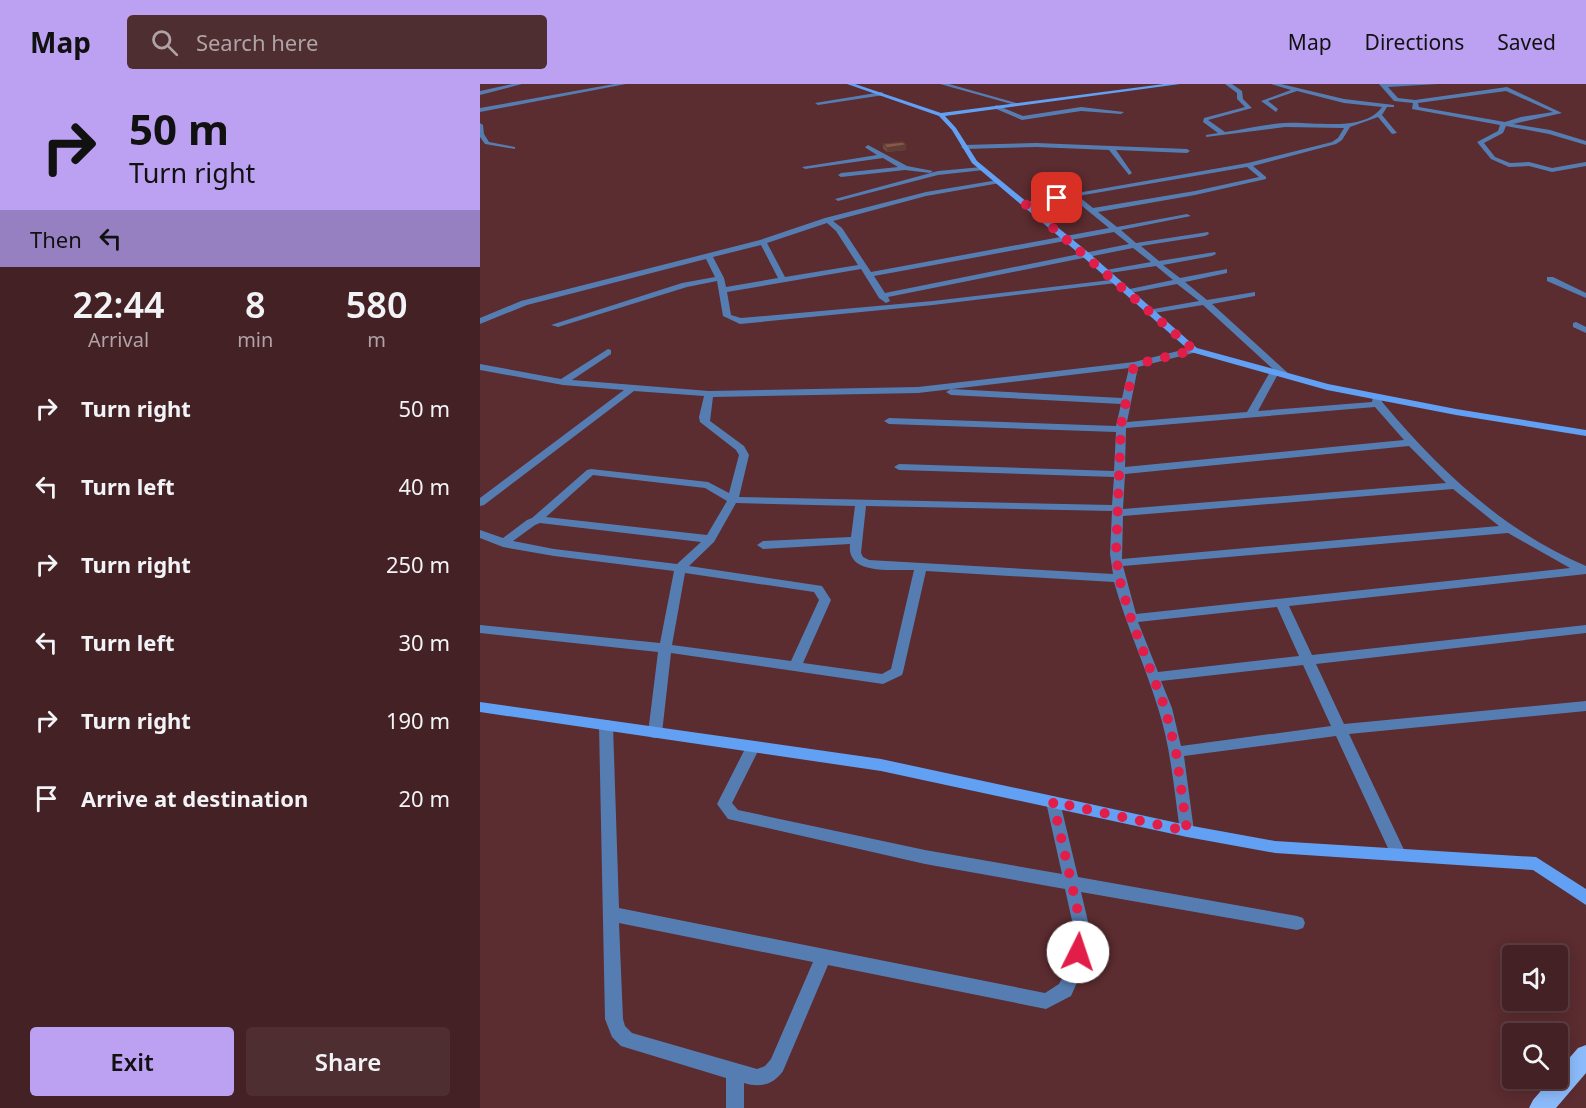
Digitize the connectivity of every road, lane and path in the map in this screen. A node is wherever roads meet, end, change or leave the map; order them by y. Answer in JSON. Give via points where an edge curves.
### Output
{"nodes":[{"id":1,"x":519,"y":84,"type":"edge"},
{"id":2,"x":622,"y":84,"type":"edge"},
{"id":3,"x":850,"y":84,"type":"edge"},
{"id":4,"x":943,"y":84,"type":"edge"},
{"id":5,"x":1177,"y":84,"type":"edge"},
{"id":6,"x":1228,"y":84,"type":"edge"},
{"id":7,"x":1274,"y":84,"type":"edge"},
{"id":8,"x":1435,"y":84,"type":"edge"},
{"id":9,"x":1513,"y":84,"type":"edge"},
{"id":10,"x":605,"y":85,"type":"edge"},
{"id":11,"x":1383,"y":85,"type":"edge"},
{"id":12,"x":1508,"y":89,"type":"junction"},
{"id":13,"x":1295,"y":90,"type":"junction"},
{"id":14,"x":480,"y":93,"type":"edge"},
{"id":15,"x":882,"y":94,"type":"junction"},
{"id":16,"x":1046,"y":100,"type":"junction"},
{"id":17,"x":818,"y":103,"type":"dead end"},
{"id":18,"x":1017,"y":104,"type":"junction"},
{"id":19,"x":1391,"y":104,"type":"junction"},
{"id":20,"x":1414,"y":105,"type":"junction"},
{"id":21,"x":996,"y":107,"type":"junction"},
{"id":22,"x":480,"y":110,"type":"edge"},
{"id":23,"x":1065,"y":110,"type":"junction"},
{"id":24,"x":1276,"y":110,"type":"dead end"},
{"id":25,"x":1121,"y":112,"type":"dead end"},
{"id":26,"x":941,"y":115,"type":"junction"},
{"id":27,"x":1379,"y":115,"type":"junction"},
{"id":28,"x":1503,"y":125,"type":"junction"},
{"id":29,"x":480,"y":126,"type":"edge"},
{"id":30,"x":1348,"y":126,"type":"junction"},
{"id":31,"x":1223,"y":133,"type":"junction"},
{"id":32,"x":1394,"y":133,"type":"dead end"},
{"id":33,"x":1208,"y":136,"type":"dead end"},
{"id":34,"x":1586,"y":143,"type":"edge"},
{"id":35,"x":868,"y":147,"type":"dead end"},
{"id":36,"x":964,"y":147,"type":"junction"},
{"id":37,"x":513,"y":148,"type":"dead end"},
{"id":38,"x":1112,"y":149,"type":"junction"},
{"id":39,"x":1187,"y":151,"type":"dead end"},
{"id":40,"x":884,"y":156,"type":"junction"},
{"id":41,"x":1586,"y":164,"type":"edge"},
{"id":42,"x":1248,"y":165,"type":"junction"},
{"id":43,"x":805,"y":167,"type":"dead end"},
{"id":44,"x":905,"y":168,"type":"junction"},
{"id":45,"x":982,"y":169,"type":"junction"},
{"id":46,"x":938,"y":172,"type":"junction"},
{"id":47,"x":1129,"y":173,"type":"dead end"},
{"id":48,"x":841,"y":175,"type":"dead end"},
{"id":49,"x":998,"y":182,"type":"junction"},
{"id":50,"x":1073,"y":195,"type":"junction"},
{"id":51,"x":838,"y":199,"type":"dead end"},
{"id":52,"x":1024,"y":203,"type":"junction"},
{"id":53,"x":1094,"y":210,"type":"junction"},
{"id":54,"x":1187,"y":216,"type":"dead end"},
{"id":55,"x":828,"y":220,"type":"junction"},
{"id":56,"x":1116,"y":228,"type":"junction"},
{"id":57,"x":1205,"y":234,"type":"dead end"},
{"id":58,"x":1066,"y":238,"type":"junction"},
{"id":59,"x":763,"y":242,"type":"junction"},
{"id":60,"x":1135,"y":245,"type":"junction"},
{"id":61,"x":1212,"y":254,"type":"dead end"},
{"id":62,"x":708,"y":255,"type":"junction"},
{"id":63,"x":1086,"y":255,"type":"junction"},
{"id":64,"x":1157,"y":263,"type":"junction"},
{"id":65,"x":861,"y":267,"type":"junction"},
{"id":66,"x":1106,"y":272,"type":"junction"},
{"id":67,"x":1224,"y":272,"type":"dead end"},
{"id":68,"x":869,"y":276,"type":"junction"},
{"id":69,"x":720,"y":278,"type":"junction"},
{"id":70,"x":1550,"y":279,"type":"dead end"},
{"id":71,"x":783,"y":280,"type":"junction"},
{"id":72,"x":1116,"y":281,"type":"junction"},
{"id":73,"x":1179,"y":281,"type":"junction"},
{"id":74,"x":723,"y":290,"type":"junction"},
{"id":75,"x":1128,"y":292,"type":"junction"},
{"id":76,"x":1252,"y":294,"type":"dead end"},
{"id":77,"x":882,"y":296,"type":"junction"},
{"id":78,"x":1586,"y":296,"type":"edge"},
{"id":79,"x":1206,"y":303,"type":"junction"},
{"id":80,"x":890,"y":308,"type":"junction"},
{"id":81,"x":1151,"y":312,"type":"junction"},
{"id":82,"x":480,"y":321,"type":"edge"},
{"id":83,"x":555,"y":326,"type":"dead end"},
{"id":84,"x":1576,"y":326,"type":"dead end"},
{"id":85,"x":1586,"y":330,"type":"edge"},
{"id":86,"x":1194,"y":350,"type":"junction"},
{"id":87,"x":608,"y":352,"type":"dead end"},
{"id":88,"x":1134,"y":365,"type":"junction"},
{"id":89,"x":480,"y":367,"type":"edge"},
{"id":90,"x":1280,"y":374,"type":"junction"},
{"id":91,"x":563,"y":382,"type":"junction"},
{"id":92,"x":633,"y":388,"type":"junction"},
{"id":93,"x":918,"y":390,"type":"junction"},
{"id":94,"x":709,"y":394,"type":"junction"},
{"id":95,"x":1377,"y":400,"type":"junction"},
{"id":96,"x":1124,"y":401,"type":"junction"},
{"id":97,"x":1251,"y":414,"type":"junction"},
{"id":98,"x":889,"y":421,"type":"dead end"},
{"id":99,"x":1121,"y":427,"type":"junction"},
{"id":100,"x":1586,"y":433,"type":"edge"},
{"id":101,"x":1409,"y":443,"type":"junction"},
{"id":102,"x":899,"y":467,"type":"dead end"},
{"id":103,"x":1120,"y":473,"type":"junction"},
{"id":104,"x":1454,"y":486,"type":"junction"},
{"id":105,"x":733,"y":500,"type":"junction"},
{"id":106,"x":480,"y":503,"type":"edge"},
{"id":107,"x":861,"y":503,"type":"junction"},
{"id":108,"x":1118,"y":511,"type":"junction"},
{"id":109,"x":536,"y":520,"type":"junction"},
{"id":110,"x":1509,"y":529,"type":"junction"},
{"id":111,"x":480,"y":534,"type":"edge"},
{"id":112,"x":710,"y":539,"type":"junction"},
{"id":113,"x":856,"y":540,"type":"junction"},
{"id":114,"x":503,"y":543,"type":"junction"},
{"id":115,"x":763,"y":545,"type":"dead end"},
{"id":116,"x":1117,"y":563,"type":"junction"},
{"id":117,"x":921,"y":567,"type":"junction"},
{"id":118,"x":680,"y":568,"type":"junction"},
{"id":119,"x":1585,"y":570,"type":"edge"},
{"id":120,"x":1119,"y":578,"type":"junction"},
{"id":121,"x":1281,"y":603,"type":"junction"},
{"id":122,"x":1131,"y":619,"type":"junction"},
{"id":123,"x":480,"y":628,"type":"edge"},
{"id":124,"x":1586,"y":629,"type":"edge"},
{"id":125,"x":664,"y":648,"type":"junction"},
{"id":126,"x":1306,"y":660,"type":"junction"},
{"id":127,"x":795,"y":667,"type":"junction"},
{"id":128,"x":1154,"y":677,"type":"junction"},
{"id":129,"x":1586,"y":706,"type":"edge"},
{"id":130,"x":480,"y":707,"type":"edge"},
{"id":131,"x":606,"y":725,"type":"junction"},
{"id":132,"x":1339,"y":730,"type":"junction"},
{"id":133,"x":655,"y":733,"type":"junction"},
{"id":134,"x":753,"y":747,"type":"junction"},
{"id":135,"x":1176,"y":752,"type":"junction"},
{"id":136,"x":1053,"y":802,"type":"junction"},
{"id":137,"x":1187,"y":831,"type":"junction"},
{"id":138,"x":1398,"y":854,"type":"junction"},
{"id":139,"x":1070,"y":882,"type":"junction"},
{"id":140,"x":1586,"y":898,"type":"edge"},
{"id":141,"x":612,"y":914,"type":"junction"},
{"id":142,"x":1297,"y":923,"type":"dead end"},
{"id":143,"x":823,"y":958,"type":"junction"},
{"id":144,"x":1586,"y":1056,"type":"edge"},
{"id":145,"x":735,"y":1072,"type":"junction"},
{"id":146,"x":735,"y":1108,"type":"edge"},
{"id":147,"x":1541,"y":1108,"type":"edge"}],
"edges":[{"from":1,"to":14,"type":"street"},
{"from":2,"to":10,"type":"street"},
{"from":3,"to":15,"type":"main road"},
{"from":4,"to":18,"type":"street"},
{"from":5,"to":16,"type":"main road"},
{"from":6,"to":31,"type":"street","via":[[1240,92],[1240,99],[1249,108],[1206,119]]},
{"from":7,"to":13,"type":"street"},
{"from":8,"to":11,"type":"street"},
{"from":9,"to":12,"type":"street","via":[[1515,87]]},
{"from":10,"to":22,"type":"street"},
{"from":11,"to":19,"type":"street"},
{"from":12,"to":20,"type":"street"},
{"from":12,"to":28,"type":"street","via":[[1559,113]]},
{"from":13,"to":19,"type":"street","via":[[1344,101]]},
{"from":13,"to":24,"type":"street","via":[[1264,101]]},
{"from":15,"to":17,"type":"street"},
{"from":15,"to":26,"type":"main road"},
{"from":16,"to":18,"type":"main road"},
{"from":16,"to":23,"type":"street"},
{"from":18,"to":21,"type":"main road"},
{"from":19,"to":20,"type":"street"},
{"from":19,"to":27,"type":"street"},
{"from":20,"to":28,"type":"street"},
{"from":21,"to":23,"type":"street","via":[[1022,118]]},
{"from":21,"to":26,"type":"main road"},
{"from":23,"to":25,"type":"street"},
{"from":26,"to":36,"type":"main road"},
{"from":27,"to":30,"type":"street"},
{"from":27,"to":32,"type":"street"},
{"from":28,"to":34,"type":"street","via":[[1550,132]]},
{"from":28,"to":41,"type":"street","via":[[1501,132],[1480,143],[1504,164],[1552,170]]},
{"from":29,"to":37,"type":"street","via":[[487,143]]},
{"from":30,"to":31,"type":"street","via":[[1285,125]]},
{"from":30,"to":42,"type":"street","via":[[1334,142]]},
{"from":31,"to":33,"type":"street"},
{"from":35,"to":40,"type":"street"},
{"from":36,"to":38,"type":"street"},
{"from":36,"to":45,"type":"main road"},
{"from":38,"to":39,"type":"street"},
{"from":38,"to":47,"type":"street"},
{"from":40,"to":43,"type":"street"},
{"from":40,"to":44,"type":"street"},
{"from":42,"to":50,"type":"street"},
{"from":42,"to":53,"type":"street","via":[[1264,178]]},
{"from":44,"to":46,"type":"street"},
{"from":44,"to":48,"type":"street"},
{"from":45,"to":46,"type":"street"},
{"from":45,"to":49,"type":"main road"},
{"from":46,"to":51,"type":"street"},
{"from":49,"to":52,"type":"main road"},
{"from":49,"to":55,"type":"street","via":[[926,194]]},
{"from":50,"to":52,"type":"street"},
{"from":50,"to":53,"type":"street"},
{"from":52,"to":58,"type":"main road"},
{"from":53,"to":56,"type":"street"},
{"from":54,"to":56,"type":"street"},
{"from":55,"to":59,"type":"street"},
{"from":55,"to":65,"type":"street","via":[[839,230]]},
{"from":56,"to":58,"type":"street"},
{"from":56,"to":60,"type":"street"},
{"from":57,"to":60,"type":"street"},
{"from":58,"to":63,"type":"main road"},
{"from":58,"to":68,"type":"street"},
{"from":59,"to":62,"type":"street"},
{"from":59,"to":71,"type":"street"},
{"from":60,"to":63,"type":"street"},
{"from":60,"to":64,"type":"street"},
{"from":61,"to":64,"type":"street"},
{"from":62,"to":69,"type":"street"},
{"from":62,"to":82,"type":"street","via":[[524,303]]},
{"from":63,"to":66,"type":"main road"},
{"from":63,"to":77,"type":"street"},
{"from":64,"to":66,"type":"street"},
{"from":64,"to":73,"type":"street"},
{"from":65,"to":68,"type":"street"},
{"from":65,"to":71,"type":"street"},
{"from":66,"to":72,"type":"main road"},
{"from":67,"to":73,"type":"street"},
{"from":68,"to":77,"type":"street"},
{"from":69,"to":74,"type":"street"},
{"from":69,"to":83,"type":"street","via":[[685,285]]},
{"from":70,"to":78,"type":"street"},
{"from":71,"to":74,"type":"street"},
{"from":72,"to":75,"type":"main road"},
{"from":72,"to":80,"type":"street"},
{"from":73,"to":75,"type":"street"},
{"from":73,"to":79,"type":"street"},
{"from":74,"to":80,"type":"street","via":[[727,316],[740,321]]},
{"from":75,"to":81,"type":"main road"},
{"from":76,"to":79,"type":"street"},
{"from":77,"to":80,"type":"street"},
{"from":79,"to":81,"type":"street"},
{"from":79,"to":90,"type":"street"},
{"from":81,"to":86,"type":"main road"},
{"from":84,"to":85,"type":"street"},
{"from":86,"to":88,"type":"street"},
{"from":86,"to":90,"type":"main road"},
{"from":87,"to":91,"type":"street"},
{"from":88,"to":93,"type":"street"},
{"from":88,"to":96,"type":"street"},
{"from":89,"to":91,"type":"street"},
{"from":90,"to":95,"type":"main road"},
{"from":90,"to":97,"type":"street"},
{"from":91,"to":92,"type":"street"},
{"from":92,"to":94,"type":"street"},
{"from":92,"to":106,"type":"street"},
{"from":93,"to":94,"type":"street"},
{"from":93,"to":96,"type":"street"},
{"from":94,"to":105,"type":"street","via":[[705,422],[740,447],[744,455]]},
{"from":95,"to":97,"type":"street"},
{"from":95,"to":100,"type":"main road"},
{"from":95,"to":101,"type":"street"},
{"from":96,"to":99,"type":"street"},
{"from":97,"to":99,"type":"street"},
{"from":98,"to":99,"type":"street"},
{"from":99,"to":103,"type":"street"},
{"from":101,"to":103,"type":"street"},
{"from":101,"to":104,"type":"street"},
{"from":102,"to":103,"type":"street"},
{"from":103,"to":108,"type":"street"},
{"from":104,"to":108,"type":"street"},
{"from":104,"to":110,"type":"street"},
{"from":105,"to":107,"type":"street"},
{"from":105,"to":109,"type":"street","via":[[708,485],[591,472]]},
{"from":105,"to":112,"type":"street"},
{"from":107,"to":108,"type":"street"},
{"from":107,"to":113,"type":"street"},
{"from":108,"to":116,"type":"street"},
{"from":109,"to":112,"type":"street"},
{"from":109,"to":114,"type":"street"},
{"from":110,"to":116,"type":"street"},
{"from":110,"to":119,"type":"street"},
{"from":111,"to":114,"type":"street"},
{"from":112,"to":118,"type":"street"},
{"from":113,"to":115,"type":"street"},
{"from":113,"to":117,"type":"street","via":[[855,553],[867,564]]},
{"from":114,"to":118,"type":"street"},
{"from":116,"to":120,"type":"street"},
{"from":117,"to":120,"type":"street"},
{"from":117,"to":127,"type":"street","via":[[897,672],[883,679]]},
{"from":118,"to":125,"type":"street"},
{"from":118,"to":127,"type":"street","via":[[818,589],[825,600]]},
{"from":119,"to":121,"type":"street"},
{"from":120,"to":122,"type":"street"},
{"from":121,"to":122,"type":"street"},
{"from":121,"to":126,"type":"street"},
{"from":122,"to":128,"type":"street"},
{"from":123,"to":125,"type":"street"},
{"from":124,"to":126,"type":"street"},
{"from":125,"to":127,"type":"street"},
{"from":125,"to":133,"type":"street"},
{"from":126,"to":128,"type":"street"},
{"from":126,"to":132,"type":"street"},
{"from":128,"to":135,"type":"street"},
{"from":129,"to":132,"type":"street"},
{"from":130,"to":131,"type":"main road"},
{"from":131,"to":133,"type":"main road"},
{"from":131,"to":141,"type":"street"},
{"from":132,"to":135,"type":"street"},
{"from":132,"to":138,"type":"street"},
{"from":133,"to":134,"type":"main road"},
{"from":134,"to":136,"type":"main road","via":[[881,765]]},
{"from":134,"to":139,"type":"street","via":[[724,804],[733,815],[925,857]]},
{"from":135,"to":137,"type":"street"},
{"from":136,"to":137,"type":"main road"},
{"from":136,"to":139,"type":"street"},
{"from":137,"to":138,"type":"main road","via":[[1275,847]]},
{"from":138,"to":140,"type":"main road","via":[[1536,864]]},
{"from":139,"to":142,"type":"street"},
{"from":139,"to":143,"type":"street","via":[[1083,934],[1065,990],[1046,1001]]},
{"from":141,"to":143,"type":"street"},
{"from":141,"to":145,"type":"street","via":[[614,1019],[618,1031],[627,1040]]},
{"from":143,"to":145,"type":"street","via":[[771,1073],[757,1078]]},
{"from":144,"to":147,"type":"main road"},
{"from":145,"to":146,"type":"street"}]}
